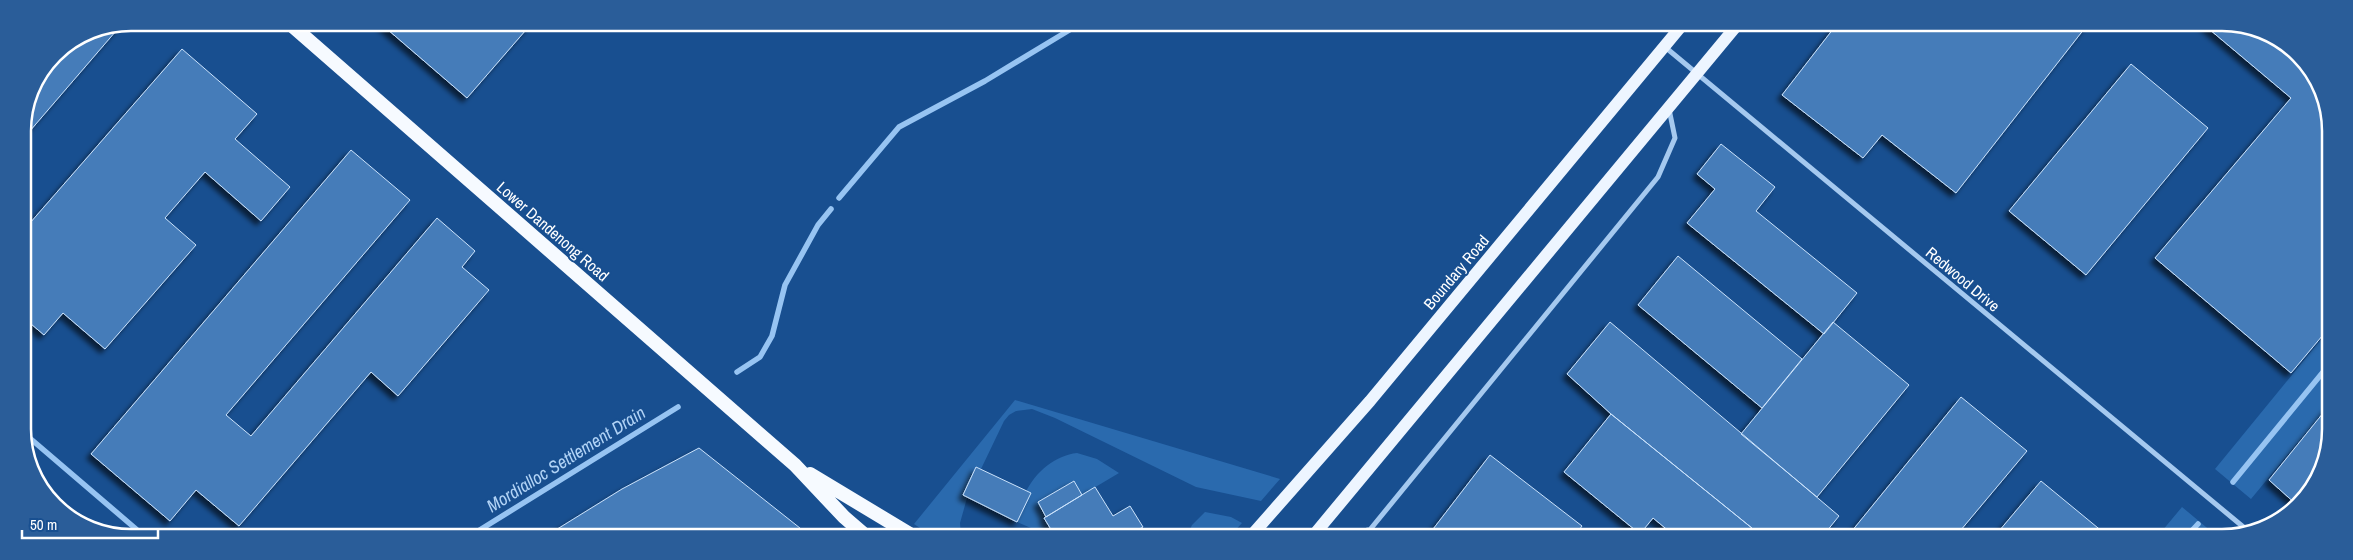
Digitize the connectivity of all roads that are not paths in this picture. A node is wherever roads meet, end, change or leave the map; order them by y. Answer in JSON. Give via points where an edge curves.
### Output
{"nodes":[{"id":1,"x":298,"y":31,"type":"edge"},
{"id":2,"x":1677,"y":31,"type":"edge"},
{"id":3,"x":1732,"y":31,"type":"edge"},
{"id":4,"x":1664,"y":47,"type":"junction"},
{"id":5,"x":1697,"y":74,"type":"junction"},
{"id":6,"x":1669,"y":108,"type":"junction"},
{"id":7,"x":795,"y":465,"type":"junction"},
{"id":8,"x":2243,"y":526,"type":"edge"},
{"id":9,"x":858,"y":529,"type":"edge"},
{"id":10,"x":902,"y":529,"type":"edge"},
{"id":11,"x":1257,"y":529,"type":"edge"},
{"id":12,"x":1319,"y":529,"type":"edge"},
{"id":13,"x":1369,"y":529,"type":"edge"}],
"edges":[{"from":1,"to":7,"type":"highway","name":"Lower Dandenong Road"},
{"from":2,"to":4,"type":"main road","name":"Boundary Road"},
{"from":3,"to":5,"type":"main road"},
{"from":4,"to":5,"type":"street","name":"Redwood Drive"},
{"from":4,"to":11,"type":"main road","name":"Boundary Road","via":[[1370,401]]},
{"from":5,"to":6,"type":"main road"},
{"from":5,"to":8,"type":"street","name":"Redwood Drive"},
{"from":6,"to":12,"type":"main road"},
{"from":6,"to":13,"type":"street","via":[[1675,138],[1658,177]]},
{"from":7,"to":9,"type":"highway","name":"Lower Dandenong Road"},
{"from":7,"to":10,"type":"highway","name":"Lower Dandenong Road"}]}
